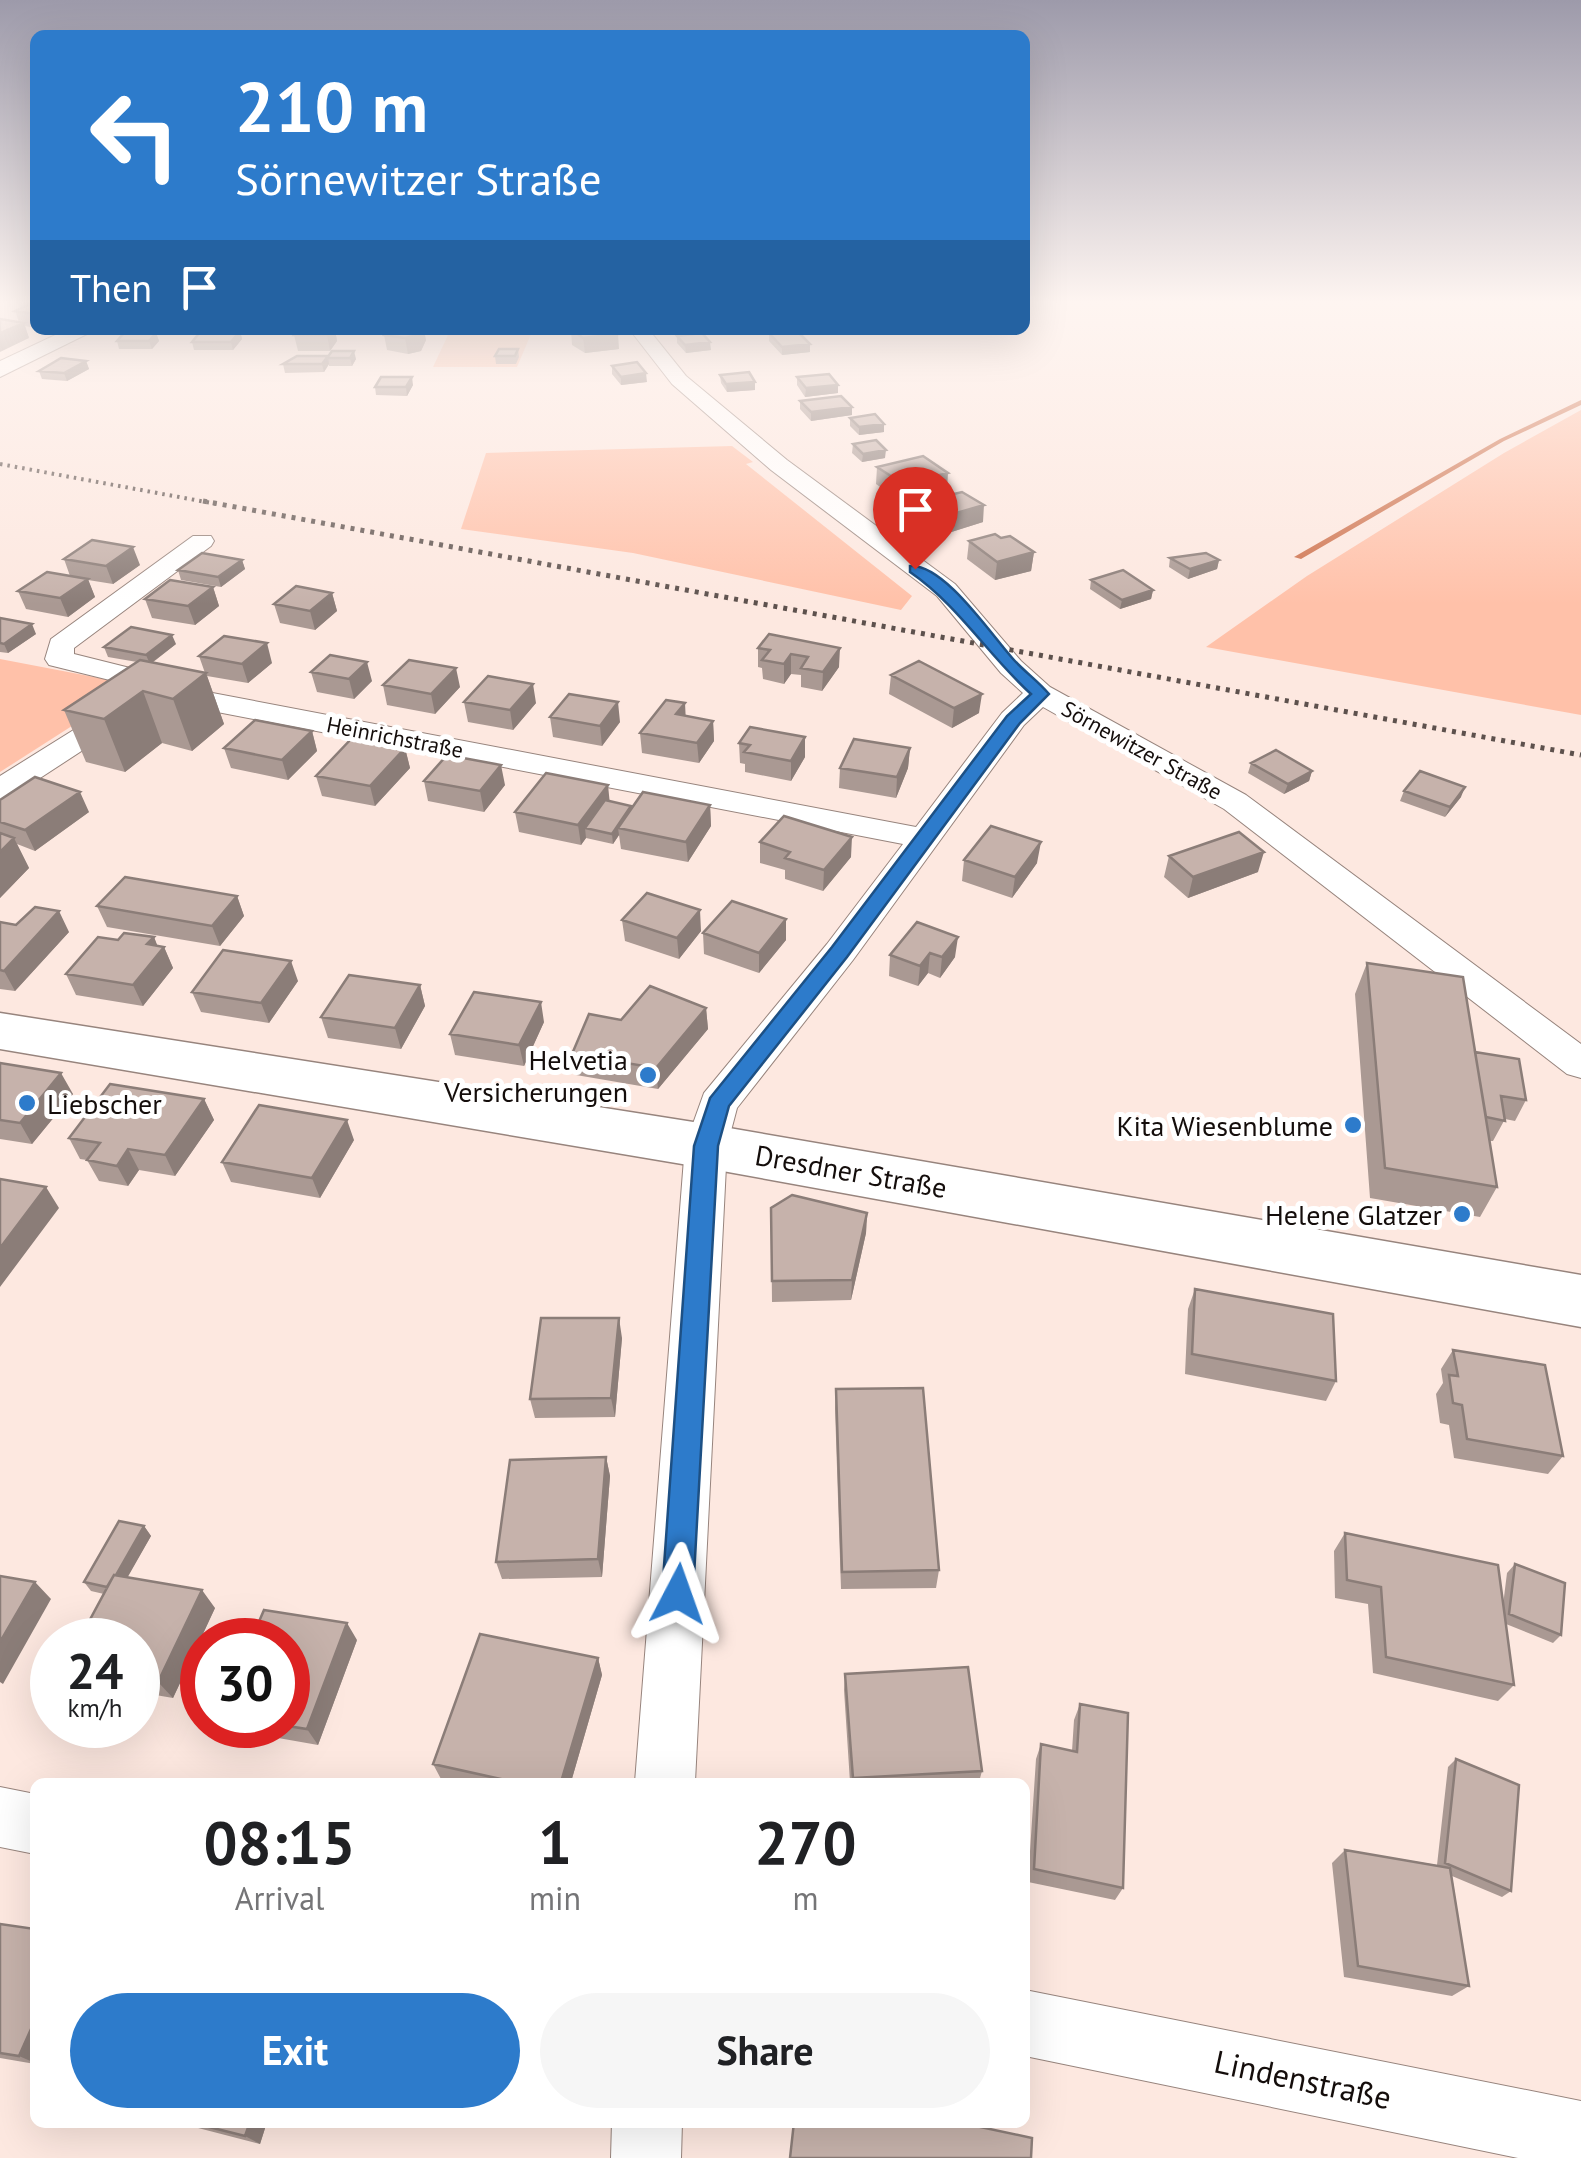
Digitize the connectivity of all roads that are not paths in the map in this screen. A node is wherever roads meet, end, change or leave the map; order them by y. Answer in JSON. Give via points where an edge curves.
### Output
{"nodes":[{"id":1,"x":705,"y":403,"type":"edge"},
{"id":2,"x":202,"y":541,"type":"dead end"},
{"id":3,"x":155,"y":691,"type":"junction"},
{"id":4,"x":1040,"y":694,"type":"junction"},
{"id":5,"x":0,"y":790,"type":"edge"},
{"id":6,"x":923,"y":838,"type":"junction"},
{"id":7,"x":0,"y":1031,"type":"edge"},
{"id":8,"x":1581,"y":1064,"type":"edge"},
{"id":9,"x":706,"y":1146,"type":"junction"},
{"id":10,"x":1581,"y":1301,"type":"edge"},
{"id":11,"x":666,"y":1778,"type":"edge"},
{"id":12,"x":0,"y":1817,"type":"edge"},
{"id":13,"x":30,"y":1823,"type":"edge"},
{"id":14,"x":1030,"y":2024,"type":"edge"},
{"id":15,"x":647,"y":2128,"type":"edge"},
{"id":16,"x":1581,"y":2136,"type":"edge"},
{"id":17,"x":646,"y":2158,"type":"edge"}],
"edges":[{"from":1,"to":4,"type":"street","name":"Sörnewitzer Straße","via":[[821,500],[946,590]]},
{"from":2,"to":3,"type":"street","name":"Heinrichstraße","via":[[61,645],[59,658],[144,680]]},
{"from":3,"to":5,"type":"street"},
{"from":3,"to":6,"type":"street","name":"Heinrichstraße"},
{"from":4,"to":6,"type":"street"},
{"from":4,"to":8,"type":"street","name":"Sörnewitzer Straße","via":[[1235,802]]},
{"from":6,"to":9,"type":"street","via":[[718,1104]]},
{"from":7,"to":9,"type":"main road","name":"Dresdner Straße"},
{"from":9,"to":10,"type":"main road","name":"Dresdner Straße"},
{"from":9,"to":11,"type":"street"},
{"from":12,"to":13,"type":"street"},
{"from":14,"to":16,"type":"street","name":"Lindenstraße"},
{"from":15,"to":17,"type":"street"}]}
